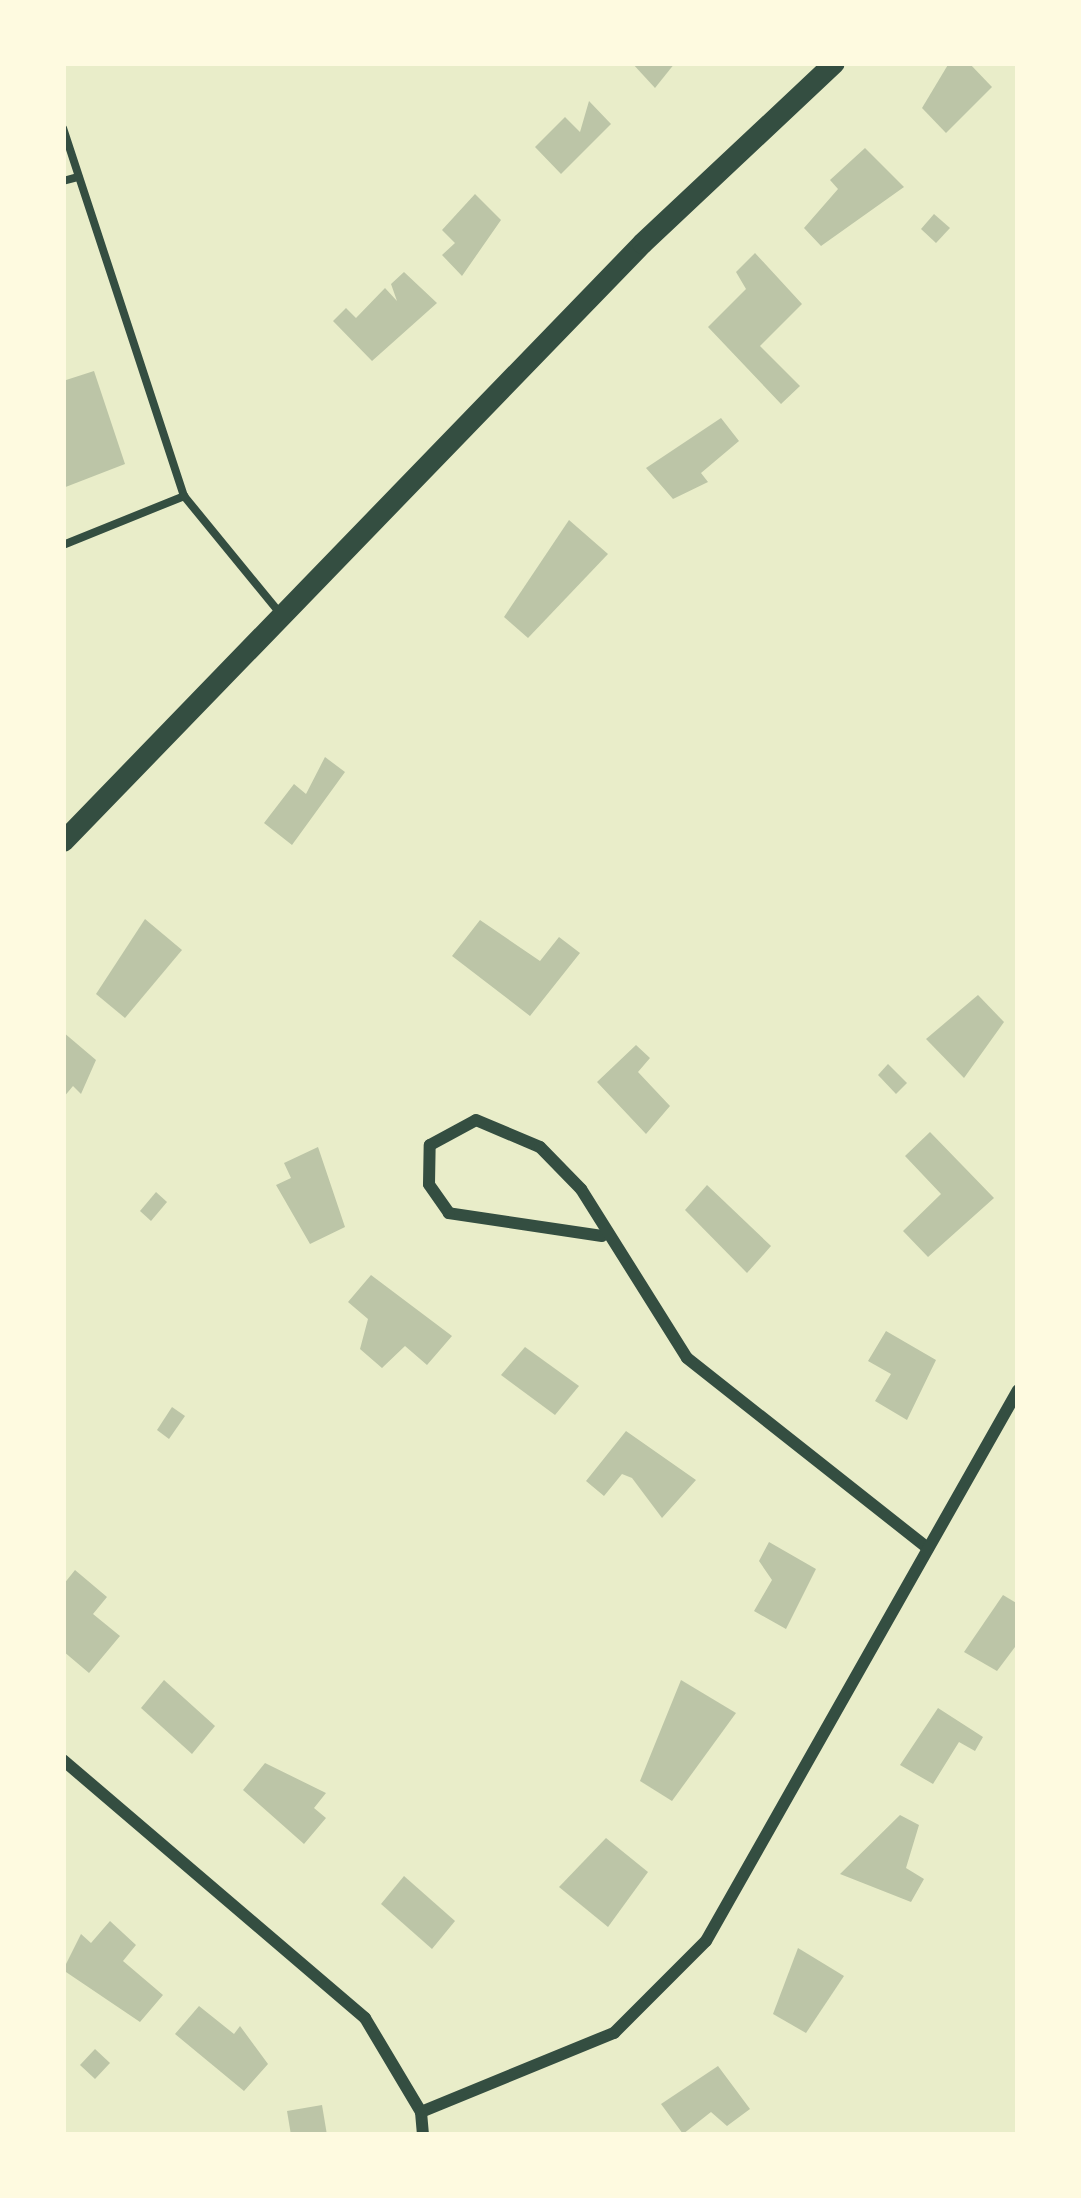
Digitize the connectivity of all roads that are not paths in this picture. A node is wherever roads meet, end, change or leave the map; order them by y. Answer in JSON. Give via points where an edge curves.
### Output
{"nodes":[{"id":1,"x":834,"y":63,"type":"edge"},
{"id":2,"x":63,"y":128,"type":"edge"},
{"id":3,"x":78,"y":177,"type":"junction"},
{"id":4,"x":63,"y":181,"type":"edge"},
{"id":5,"x":184,"y":496,"type":"junction"},
{"id":6,"x":63,"y":545,"type":"edge"},
{"id":7,"x":278,"y":611,"type":"junction"},
{"id":8,"x":63,"y":841,"type":"edge"},
{"id":9,"x":602,"y":1236,"type":"junction"},
{"id":10,"x":1018,"y":1390,"type":"edge"},
{"id":11,"x":928,"y":1548,"type":"junction"},
{"id":12,"x":63,"y":1760,"type":"edge"},
{"id":13,"x":421,"y":2112,"type":"junction"},
{"id":14,"x":423,"y":2135,"type":"edge"}],
"edges":[{"from":1,"to":7,"type":"main road"},
{"from":2,"to":3,"type":"lane"},
{"from":3,"to":4,"type":"lane"},
{"from":3,"to":5,"type":"lane"},
{"from":5,"to":6,"type":"lane"},
{"from":5,"to":7,"type":"lane"},
{"from":7,"to":8,"type":"main road"},
{"from":9,"to":9,"type":"street","via":[[581,1190],[516,1129],[476,1120],[430,1144],[428,1184],[449,1213]]},
{"from":9,"to":11,"type":"street","via":[[719,1390]]},
{"from":10,"to":11,"type":"street"},
{"from":11,"to":13,"type":"street","via":[[706,1942],[614,2033]]},
{"from":12,"to":13,"type":"street","via":[[350,2004]]},
{"from":13,"to":14,"type":"street"}]}
